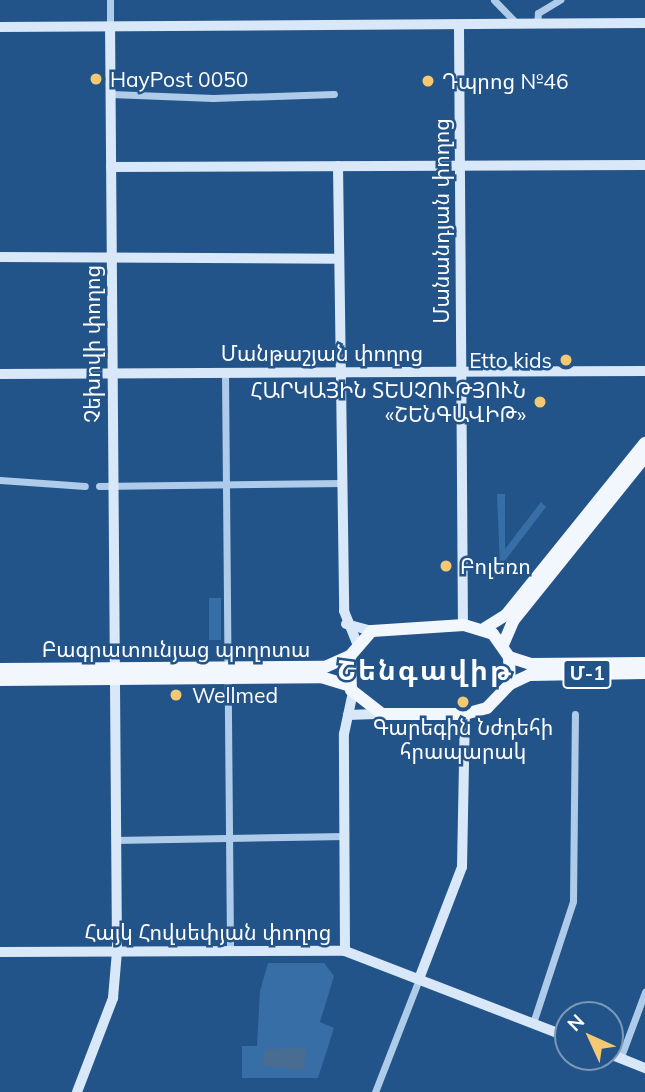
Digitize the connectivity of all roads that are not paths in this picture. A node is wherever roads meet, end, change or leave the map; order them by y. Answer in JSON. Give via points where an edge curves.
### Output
{"nodes":[{"id":1,"x":110,"y":0,"type":"edge"},
{"id":2,"x":494,"y":0,"type":"edge"},
{"id":3,"x":560,"y":0,"type":"edge"},
{"id":4,"x":645,"y":23,"type":"edge"},
{"id":5,"x":517,"y":24,"type":"junction"},
{"id":6,"x":537,"y":24,"type":"junction"},
{"id":7,"x":0,"y":27,"type":"edge"},
{"id":8,"x":110,"y":27,"type":"junction"},
{"id":9,"x":459,"y":28,"type":"junction"},
{"id":10,"x":111,"y":94,"type":"junction"},
{"id":11,"x":334,"y":94,"type":"dead end"},
{"id":12,"x":459,"y":165,"type":"junction"},
{"id":13,"x":645,"y":165,"type":"edge"},
{"id":14,"x":338,"y":166,"type":"junction"},
{"id":15,"x":111,"y":167,"type":"junction"},
{"id":16,"x":111,"y":256,"type":"junction"},
{"id":17,"x":0,"y":257,"type":"edge"},
{"id":18,"x":338,"y":259,"type":"junction"},
{"id":19,"x":460,"y":371,"type":"junction"},
{"id":20,"x":645,"y":371,"type":"edge"},
{"id":21,"x":112,"y":373,"type":"junction"},
{"id":22,"x":225,"y":373,"type":"junction"},
{"id":23,"x":341,"y":373,"type":"junction"},
{"id":24,"x":0,"y":374,"type":"edge"},
{"id":25,"x":645,"y":443,"type":"edge"},
{"id":26,"x":645,"y":457,"type":"edge"},
{"id":27,"x":0,"y":480,"type":"edge"},
{"id":28,"x":343,"y":483,"type":"junction"},
{"id":29,"x":227,"y":485,"type":"junction"},
{"id":30,"x":85,"y":486,"type":"dead end"},
{"id":31,"x":99,"y":486,"type":"dead end"},
{"id":32,"x":113,"y":486,"type":"junction"},
{"id":33,"x":346,"y":624,"type":"junction"},
{"id":34,"x":463,"y":625,"type":"junction"},
{"id":35,"x":485,"y":628,"type":"junction"},
{"id":36,"x":372,"y":631,"type":"junction"},
{"id":37,"x":357,"y":643,"type":"junction"},
{"id":38,"x":503,"y":645,"type":"junction"},
{"id":39,"x":350,"y":656,"type":"junction"},
{"id":40,"x":509,"y":657,"type":"junction"},
{"id":41,"x":645,"y":663,"type":"edge"},
{"id":42,"x":0,"y":669,"type":"edge"},
{"id":43,"x":229,"y":673,"type":"junction"},
{"id":44,"x":645,"y":673,"type":"edge"},
{"id":45,"x":115,"y":677,"type":"junction"},
{"id":46,"x":0,"y":680,"type":"edge"},
{"id":47,"x":510,"y":684,"type":"junction"},
{"id":48,"x":351,"y":689,"type":"junction"},
{"id":49,"x":382,"y":713,"type":"junction"},
{"id":50,"x":465,"y":714,"type":"junction"},
{"id":51,"x":575,"y":714,"type":"dead end"},
{"id":52,"x":348,"y":715,"type":"junction"},
{"id":53,"x":345,"y":836,"type":"junction"},
{"id":54,"x":230,"y":838,"type":"junction"},
{"id":55,"x":115,"y":840,"type":"junction"},
{"id":56,"x":116,"y":951,"type":"junction"},
{"id":57,"x":230,"y":951,"type":"junction"},
{"id":58,"x":345,"y":951,"type":"junction"},
{"id":59,"x":0,"y":952,"type":"edge"},
{"id":60,"x":419,"y":979,"type":"junction"},
{"id":61,"x":645,"y":992,"type":"edge"},
{"id":62,"x":533,"y":1023,"type":"junction"},
{"id":63,"x":554,"y":1031,"type":"edge"},
{"id":64,"x":624,"y":1037,"type":"edge"},
{"id":65,"x":624,"y":1060,"type":"edge"},
{"id":66,"x":645,"y":1068,"type":"edge"},
{"id":67,"x":76,"y":1092,"type":"edge"},
{"id":68,"x":375,"y":1092,"type":"edge"}],
"edges":[{"from":1,"to":8,"type":"street","name":"Չեխովի փողոց"},
{"from":2,"to":5,"type":"street"},
{"from":3,"to":6,"type":"street","via":[[538,12]]},
{"from":4,"to":6,"type":"street"},
{"from":5,"to":6,"type":"street"},
{"from":5,"to":9,"type":"street"},
{"from":7,"to":8,"type":"street"},
{"from":8,"to":9,"type":"street"},
{"from":8,"to":10,"type":"street","name":"Չեխովի փողոց"},
{"from":9,"to":12,"type":"street","name":"Մանանդյան փողոց"},
{"from":10,"to":11,"type":"street","via":[[213,99]]},
{"from":10,"to":15,"type":"street","name":"Չեխովի փողոց"},
{"from":12,"to":13,"type":"street"},
{"from":12,"to":14,"type":"street"},
{"from":12,"to":19,"type":"street","name":"Մանանդյան փողոց"},
{"from":14,"to":15,"type":"street"},
{"from":14,"to":18,"type":"street"},
{"from":15,"to":16,"type":"street","name":"Չեխովի փողոց"},
{"from":16,"to":17,"type":"street"},
{"from":16,"to":18,"type":"street"},
{"from":16,"to":21,"type":"street","name":"Չեխովի փողոց"},
{"from":18,"to":23,"type":"street"},
{"from":19,"to":20,"type":"street","name":"Մանթաշյան փողոց"},
{"from":19,"to":23,"type":"street","name":"Մանթաշյան փողոց"},
{"from":19,"to":34,"type":"street","name":"Մանանդյան փողոց"},
{"from":21,"to":22,"type":"street","name":"Մանթաշյան փողոց"},
{"from":21,"to":24,"type":"street","name":"Մանթաշյան փողոց"},
{"from":21,"to":32,"type":"street","name":"Չեխովի փողոց"},
{"from":22,"to":23,"type":"street","name":"Մանթաշյան փողոց"},
{"from":22,"to":29,"type":"street"},
{"from":23,"to":28,"type":"street"},
{"from":25,"to":35,"type":"main road","via":[[506,615]]},
{"from":26,"to":38,"type":"main road","via":[[513,621]]},
{"from":27,"to":30,"type":"street"},
{"from":28,"to":29,"type":"street"},
{"from":28,"to":33,"type":"street"},
{"from":29,"to":32,"type":"street"},
{"from":29,"to":43,"type":"street"},
{"from":31,"to":32,"type":"street"},
{"from":32,"to":45,"type":"street","name":"Չեխովի փողոց"},
{"from":33,"to":36,"type":"street"},
{"from":33,"to":37,"type":"street"},
{"from":34,"to":35,"type":"main road"},
{"from":34,"to":36,"type":"main road"},
{"from":35,"to":38,"type":"main road"},
{"from":36,"to":37,"type":"main road"},
{"from":37,"to":39,"type":"main road"},
{"from":38,"to":40,"type":"main road"},
{"from":39,"to":43,"type":"main road","name":"Բագրատունյաց պողոտա","via":[[325,667]]},
{"from":39,"to":48,"type":"main road"},
{"from":40,"to":41,"type":"main road","number":"Մ-1","via":[[530,664]]},
{"from":40,"to":47,"type":"main road"},
{"from":42,"to":45,"type":"main road","name":"Բագրատունյաց պողոտա"},
{"from":43,"to":45,"type":"main road","name":"Բագրատունյաց պողոտա"},
{"from":43,"to":48,"type":"main road","name":"Բագրատունյաց պողոտա","via":[[321,677]]},
{"from":43,"to":54,"type":"street"},
{"from":44,"to":47,"type":"main road","number":"Մ-1","via":[[528,675]]},
{"from":45,"to":46,"type":"main road","name":"Բագրատունյաց պողոտա"},
{"from":45,"to":55,"type":"street","name":"Չեխովի փողոց"},
{"from":47,"to":50,"type":"main road","via":[[488,708]]},
{"from":48,"to":49,"type":"main road"},
{"from":48,"to":52,"type":"street"},
{"from":49,"to":50,"type":"main road"},
{"from":49,"to":52,"type":"street"},
{"from":50,"to":60,"type":"street","via":[[462,867]]},
{"from":51,"to":62,"type":"street","via":[[573,901]]},
{"from":52,"to":53,"type":"street"},
{"from":53,"to":54,"type":"street"},
{"from":53,"to":58,"type":"street"},
{"from":54,"to":55,"type":"street"},
{"from":54,"to":57,"type":"street"},
{"from":55,"to":56,"type":"street","name":"Չեխովի փողոց"},
{"from":56,"to":57,"type":"street","name":"Հայկ Հովսեփյան փողոց"},
{"from":56,"to":59,"type":"street","name":"Հայկ Հովսեփյան փողոց"},
{"from":56,"to":67,"type":"street","name":"Չեխովի փողոց","via":[[113,998]]},
{"from":57,"to":58,"type":"street","name":"Հայկ Հովսեփյան փողոց"},
{"from":58,"to":60,"type":"street","name":"Հայկ Հովսեփյան փողոց"},
{"from":60,"to":62,"type":"street","name":"Հայկ Հովսեփյան փողոց"},
{"from":60,"to":68,"type":"street"},
{"from":61,"to":64,"type":"street"},
{"from":62,"to":63,"type":"street","name":"Հայկ Հովսեփյան փողոց"},
{"from":65,"to":66,"type":"street"}]}
